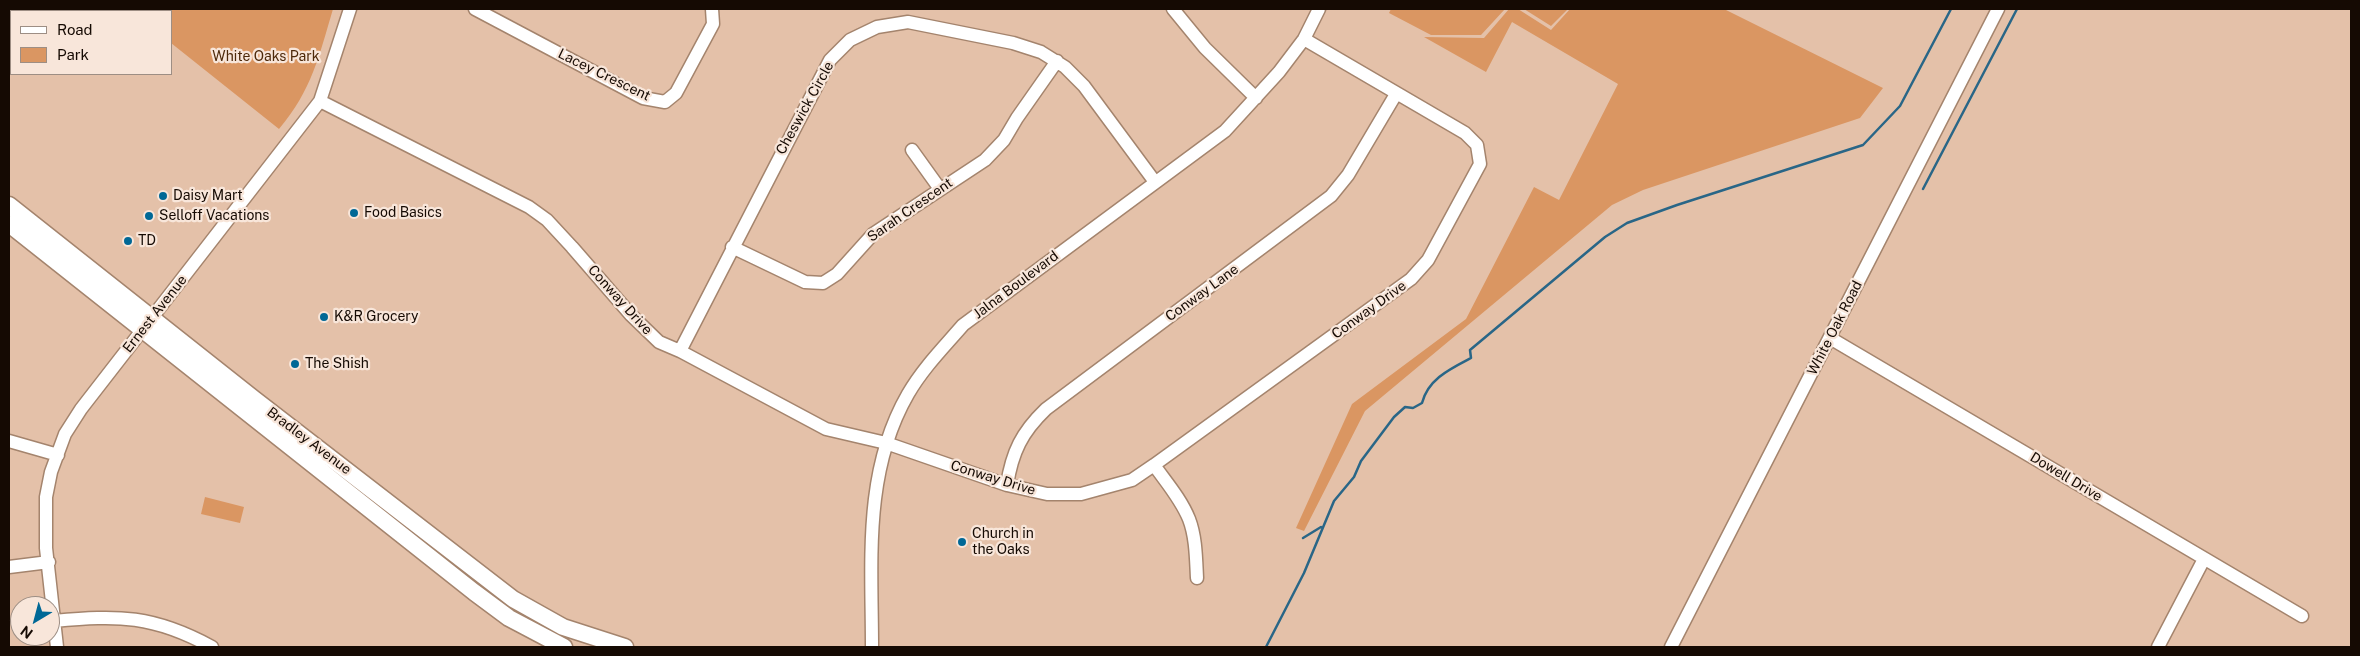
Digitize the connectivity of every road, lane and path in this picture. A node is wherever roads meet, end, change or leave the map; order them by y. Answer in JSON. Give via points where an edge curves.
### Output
{"nodes":[{"id":1,"x":350,"y":9,"type":"edge"},
{"id":2,"x":474,"y":9,"type":"edge"},
{"id":3,"x":712,"y":9,"type":"edge"},
{"id":4,"x":1173,"y":9,"type":"edge"},
{"id":5,"x":1319,"y":9,"type":"edge"},
{"id":6,"x":1998,"y":9,"type":"edge"},
{"id":7,"x":1304,"y":39,"type":"junction"},
{"id":8,"x":1056,"y":61,"type":"junction"},
{"id":9,"x":1396,"y":94,"type":"junction"},
{"id":10,"x":1256,"y":98,"type":"junction"},
{"id":11,"x":320,"y":101,"type":"junction"},
{"id":12,"x":912,"y":150,"type":"dead end"},
{"id":13,"x":1155,"y":182,"type":"junction"},
{"id":14,"x":940,"y":188,"type":"junction"},
{"id":15,"x":9,"y":205,"type":"edge"},
{"id":16,"x":9,"y":224,"type":"edge"},
{"id":17,"x":732,"y":248,"type":"junction"},
{"id":18,"x":147,"y":324,"type":"junction"},
{"id":19,"x":1830,"y":338,"type":"junction"},
{"id":20,"x":680,"y":351,"type":"junction"},
{"id":21,"x":9,"y":441,"type":"edge"},
{"id":22,"x":886,"y":443,"type":"junction"},
{"id":23,"x":58,"y":455,"type":"junction"},
{"id":24,"x":1154,"y":466,"type":"junction"},
{"id":25,"x":1007,"y":485,"type":"junction"},
{"id":26,"x":2204,"y":558,"type":"junction"},
{"id":27,"x":49,"y":562,"type":"junction"},
{"id":28,"x":9,"y":567,"type":"edge"},
{"id":29,"x":1197,"y":578,"type":"dead end"},
{"id":30,"x":52,"y":596,"type":"edge"},
{"id":31,"x":2302,"y":616,"type":"dead end"},
{"id":32,"x":60,"y":620,"type":"edge"},
{"id":33,"x":212,"y":647,"type":"edge"},
{"id":34,"x":564,"y":647,"type":"edge"},
{"id":35,"x":625,"y":647,"type":"edge"},
{"id":36,"x":872,"y":647,"type":"edge"},
{"id":37,"x":1671,"y":647,"type":"edge"},
{"id":38,"x":2158,"y":647,"type":"edge"}],
"edges":[{"from":1,"to":11,"type":"street","name":"Ernest Avenue"},
{"from":2,"to":3,"type":"street","name":"Lacey Crescent","via":[[643,98],[665,102],[676,93],[713,24]]},
{"from":4,"to":10,"type":"street","via":[[1205,48]]},
{"from":5,"to":7,"type":"street","name":"Jalna Boulevard"},
{"from":6,"to":19,"type":"street","name":"White Oak Road"},
{"from":7,"to":9,"type":"street","name":"Conway Drive"},
{"from":7,"to":10,"type":"street","name":"Jalna Boulevard"},
{"from":8,"to":13,"type":"street","name":"Cheswick Circle","via":[[1084,86]]},
{"from":8,"to":14,"type":"street","name":"Sarah Crescent","via":[[1004,140],[985,160]]},
{"from":8,"to":17,"type":"street","name":"Cheswick Circle","via":[[1041,52],[1013,43],[908,22],[877,28],[850,40],[830,60],[814,87]]},
{"from":9,"to":24,"type":"street","name":"Conway Drive","via":[[1465,133],[1477,145],[1480,164],[1428,260],[1412,279]]},
{"from":9,"to":25,"type":"street","name":"Conway Lane","via":[[1348,174],[1331,196],[1046,409],[1028,426],[1017,447]]},
{"from":10,"to":13,"type":"street","name":"Jalna Boulevard","via":[[1225,132]]},
{"from":11,"to":18,"type":"street","name":"Ernest Avenue"},
{"from":11,"to":20,"type":"street","name":"Conway Drive","via":[[529,207],[547,220],[659,342]]},
{"from":12,"to":14,"type":"street"},
{"from":13,"to":22,"type":"street","name":"Jalna Boulevard","via":[[963,325],[933,358],[908,394]]},
{"from":14,"to":17,"type":"street","name":"Sarah Crescent","via":[[873,234],[837,274],[823,283],[805,282]]},
{"from":15,"to":18,"type":"main road","name":"Bradley Avenue"},
{"from":16,"to":18,"type":"main road","name":"Bradley Avenue"},
{"from":17,"to":20,"type":"street","name":"Cheswick Circle"},
{"from":18,"to":23,"type":"street","name":"Ernest Avenue","via":[[81,409],[65,434]]},
{"from":18,"to":34,"type":"main road","name":"Bradley Avenue","via":[[474,592],[509,618]]},
{"from":18,"to":35,"type":"main road","name":"Bradley Avenue","via":[[513,599],[563,627]]},
{"from":19,"to":26,"type":"street","name":"Dowell Drive"},
{"from":19,"to":37,"type":"street","name":"White Oak Road"},
{"from":20,"to":22,"type":"street","name":"Conway Drive","via":[[826,428]]},
{"from":21,"to":23,"type":"street"},
{"from":22,"to":25,"type":"street","name":"Conway Drive"},
{"from":22,"to":36,"type":"street","name":"Jalna Boulevard","via":[[872,514]]},
{"from":23,"to":27,"type":"street","name":"Ernest Avenue","via":[[46,497]]},
{"from":24,"to":25,"type":"street","name":"Conway Drive","via":[[1132,480],[1081,494],[1047,494]]},
{"from":24,"to":29,"type":"street","via":[[1189,519]]},
{"from":26,"to":31,"type":"street","name":"Dowell Drive"},
{"from":26,"to":38,"type":"street"},
{"from":27,"to":28,"type":"street"},
{"from":27,"to":30,"type":"street","name":"Ernest Avenue"},
{"from":32,"to":33,"type":"street","via":[[107,616],[153,621]]}]}
